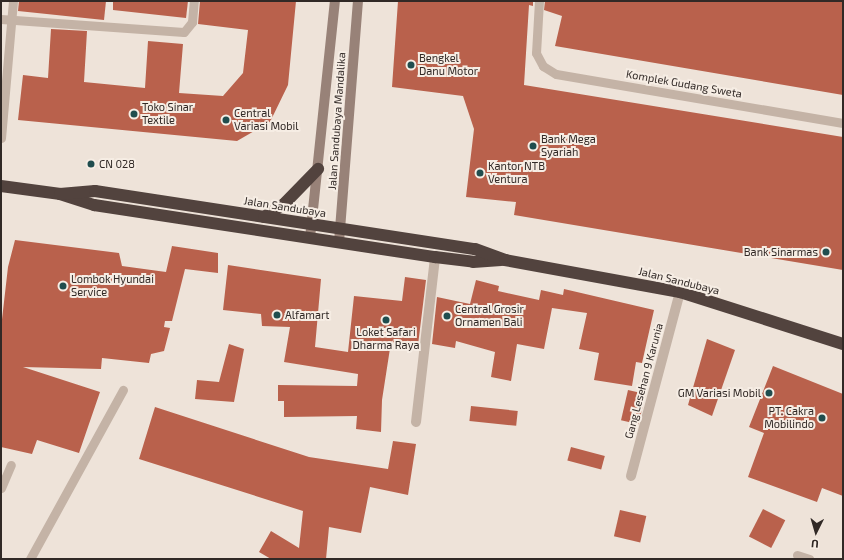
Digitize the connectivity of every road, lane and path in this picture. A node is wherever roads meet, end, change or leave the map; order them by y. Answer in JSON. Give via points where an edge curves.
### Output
{"nodes":[{"id":1,"x":13,"y":1,"type":"edge"},
{"id":2,"x":194,"y":1,"type":"edge"},
{"id":3,"x":335,"y":1,"type":"edge"},
{"id":4,"x":358,"y":1,"type":"edge"},
{"id":5,"x":540,"y":1,"type":"edge"},
{"id":6,"x":1,"y":19,"type":"edge"},
{"id":7,"x":12,"y":19,"type":"junction"},
{"id":8,"x":843,"y":123,"type":"edge"},
{"id":9,"x":1,"y":138,"type":"edge"},
{"id":10,"x":318,"y":169,"type":"junction"},
{"id":11,"x":1,"y":186,"type":"edge"},
{"id":12,"x":60,"y":194,"type":"junction"},
{"id":13,"x":264,"y":217,"type":"junction"},
{"id":14,"x":312,"y":224,"type":"junction"},
{"id":15,"x":340,"y":229,"type":"junction"},
{"id":16,"x":310,"y":238,"type":"junction"},
{"id":17,"x":339,"y":242,"type":"junction"},
{"id":18,"x":435,"y":257,"type":"junction"},
{"id":19,"x":505,"y":260,"type":"junction"},
{"id":20,"x":680,"y":292,"type":"junction"},
{"id":21,"x":843,"y":344,"type":"edge"},
{"id":22,"x":122,"y":390,"type":"dead end"},
{"id":23,"x":416,"y":422,"type":"dead end"},
{"id":24,"x":10,"y":465,"type":"dead end"},
{"id":25,"x":631,"y":476,"type":"dead end"},
{"id":26,"x":1,"y":488,"type":"edge"},
{"id":27,"x":797,"y":555,"type":"dead end"},
{"id":28,"x":30,"y":559,"type":"edge"},
{"id":29,"x":809,"y":559,"type":"edge"}],
"edges":[{"from":1,"to":7,"type":"lane"},
{"from":2,"to":7,"type":"lane","via":[[192,22],[184,32]]},
{"from":3,"to":10,"type":"main road"},
{"from":4,"to":15,"type":"main road","name":"Jalan Sandubaya Mandalika"},
{"from":5,"to":8,"type":"lane","name":"Komplek Gudang Sweta","via":[[535,48],[543,66],[556,74]]},
{"from":6,"to":7,"type":"lane"},
{"from":7,"to":9,"type":"lane"},
{"from":10,"to":13,"type":"highway","via":[[284,204]]},
{"from":10,"to":14,"type":"main road"},
{"from":11,"to":12,"type":"highway","name":"Jalan Sandubaya"},
{"from":12,"to":13,"type":"highway","name":"Jalan Sandubaya","via":[[95,191]]},
{"from":12,"to":16,"type":"highway","name":"Jalan Sandubaya","via":[[94,205]]},
{"from":13,"to":14,"type":"highway","name":"Jalan Sandubaya"},
{"from":14,"to":15,"type":"highway","name":"Jalan Sandubaya"},
{"from":14,"to":16,"type":"main road"},
{"from":15,"to":17,"type":"main road","name":"Jalan Sandubaya Mandalika"},
{"from":15,"to":19,"type":"highway","name":"Jalan Sandubaya","via":[[475,249]]},
{"from":16,"to":17,"type":"highway","name":"Jalan Sandubaya"},
{"from":17,"to":18,"type":"highway","name":"Jalan Sandubaya"},
{"from":18,"to":19,"type":"highway","name":"Jalan Sandubaya","via":[[473,262]]},
{"from":18,"to":23,"type":"street"},
{"from":19,"to":20,"type":"highway","name":"Jalan Sandubaya"},
{"from":20,"to":21,"type":"highway","name":"Jalan Sandubaya"},
{"from":20,"to":25,"type":"street","name":"Gang Lesehan 9 Karunia"},
{"from":22,"to":28,"type":"lane"},
{"from":24,"to":26,"type":"lane"},
{"from":27,"to":29,"type":"lane"}]}
